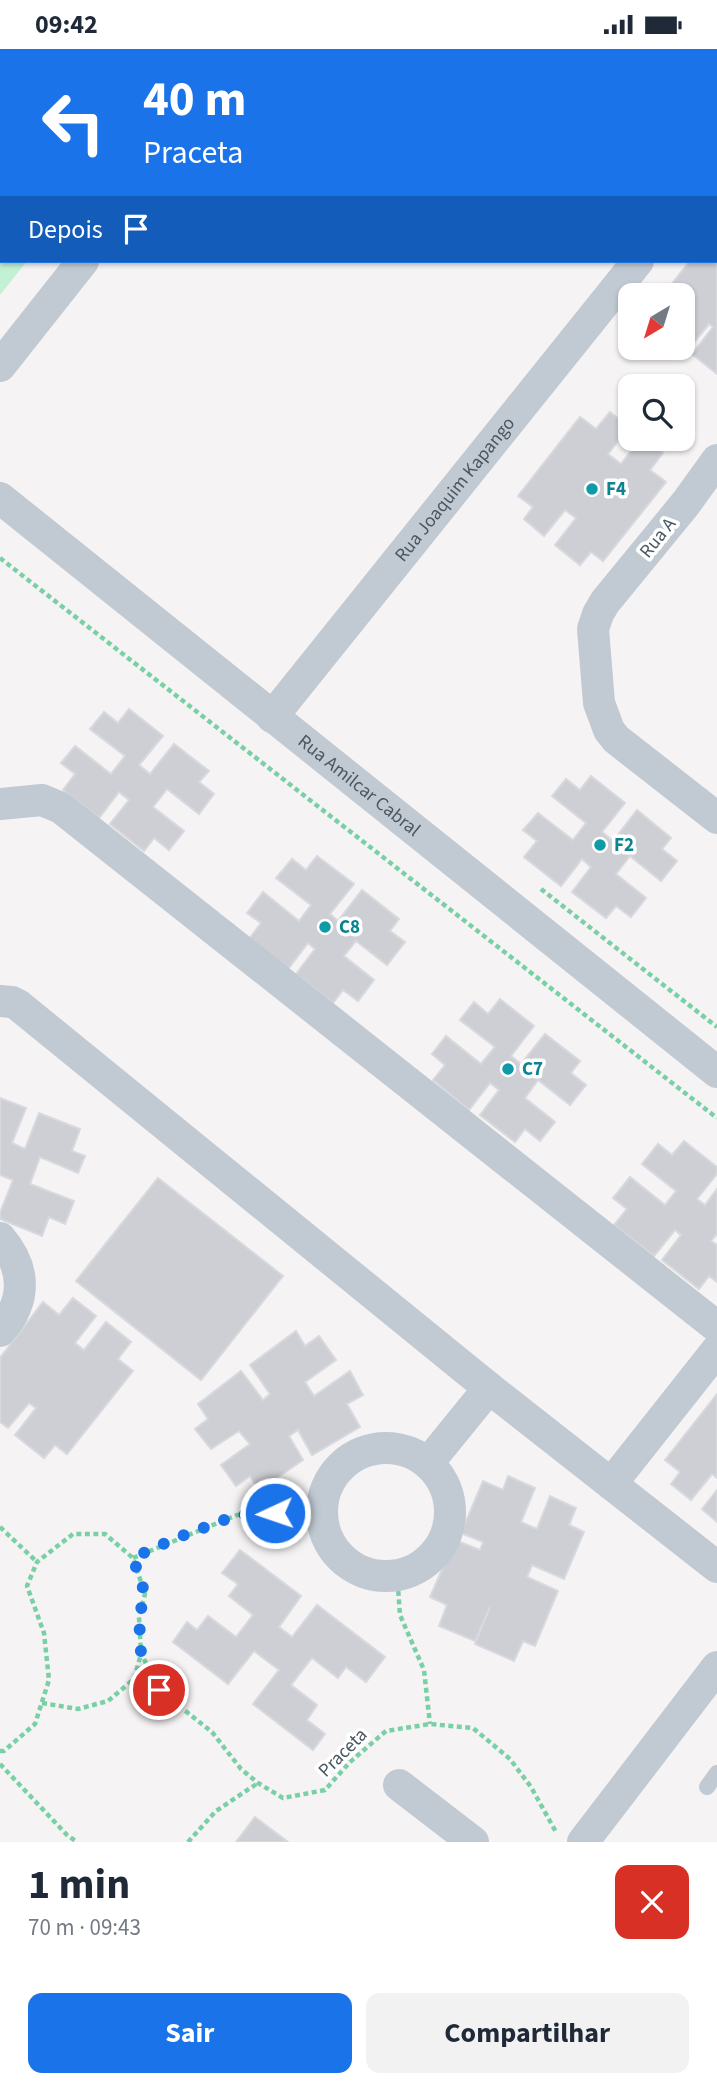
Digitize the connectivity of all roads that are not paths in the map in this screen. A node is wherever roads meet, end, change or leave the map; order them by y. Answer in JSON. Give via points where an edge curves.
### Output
{"nodes":[{"id":1,"x":81,"y":263,"type":"edge"},
{"id":2,"x":636,"y":263,"type":"edge"},
{"id":3,"x":0,"y":366,"type":"edge"},
{"id":4,"x":717,"y":460,"type":"edge"},
{"id":5,"x":0,"y":498,"type":"edge"},
{"id":6,"x":272,"y":716,"type":"junction"},
{"id":7,"x":0,"y":804,"type":"edge"},
{"id":8,"x":717,"y":818,"type":"edge"},
{"id":9,"x":0,"y":1001,"type":"edge"},
{"id":10,"x":717,"y":1072,"type":"edge"},
{"id":11,"x":0,"y":1238,"type":"edge"},
{"id":12,"x":717,"y":1327,"type":"edge"},
{"id":13,"x":0,"y":1331,"type":"edge"},
{"id":14,"x":717,"y":1350,"type":"edge"},
{"id":15,"x":489,"y":1388,"type":"junction"},
{"id":16,"x":428,"y":1463,"type":"junction"},
{"id":17,"x":611,"y":1485,"type":"junction"},
{"id":18,"x":717,"y":1567,"type":"edge"},
{"id":19,"x":715,"y":1674,"type":"edge"},
{"id":20,"x":398,"y":1785,"type":"dead end"},
{"id":21,"x":473,"y":1842,"type":"edge"},
{"id":22,"x":583,"y":1842,"type":"edge"}],
"edges":[{"from":1,"to":3,"type":"street"},
{"from":2,"to":6,"type":"street","name":"Rua Joaquim Kapango"},
{"from":4,"to":8,"type":"street","name":"Rua A","via":[[605,602],[593,629],[598,703],[609,730]]},
{"from":5,"to":6,"type":"street","name":"Rua Amilcar Cabral"},
{"from":6,"to":10,"type":"street","name":"Rua Amilcar Cabral"},
{"from":7,"to":12,"type":"street","via":[[42,800],[61,808]]},
{"from":9,"to":15,"type":"street","via":[[18,1005]]},
{"from":11,"to":13,"type":"street","via":[[19,1271],[19,1299]]},
{"from":14,"to":17,"type":"street"},
{"from":15,"to":16,"type":"street"},
{"from":15,"to":17,"type":"street"},
{"from":16,"to":16,"type":"street","via":[[442,1480],[450,1501],[448,1531],[438,1551],[407,1573],[383,1576],[361,1571],[341,1557],[328,1539],[322,1516],[329,1483],[342,1465],[366,1451],[388,1448]]},
{"from":17,"to":18,"type":"street"},
{"from":19,"to":22,"type":"street"},
{"from":20,"to":21,"type":"street"}]}
